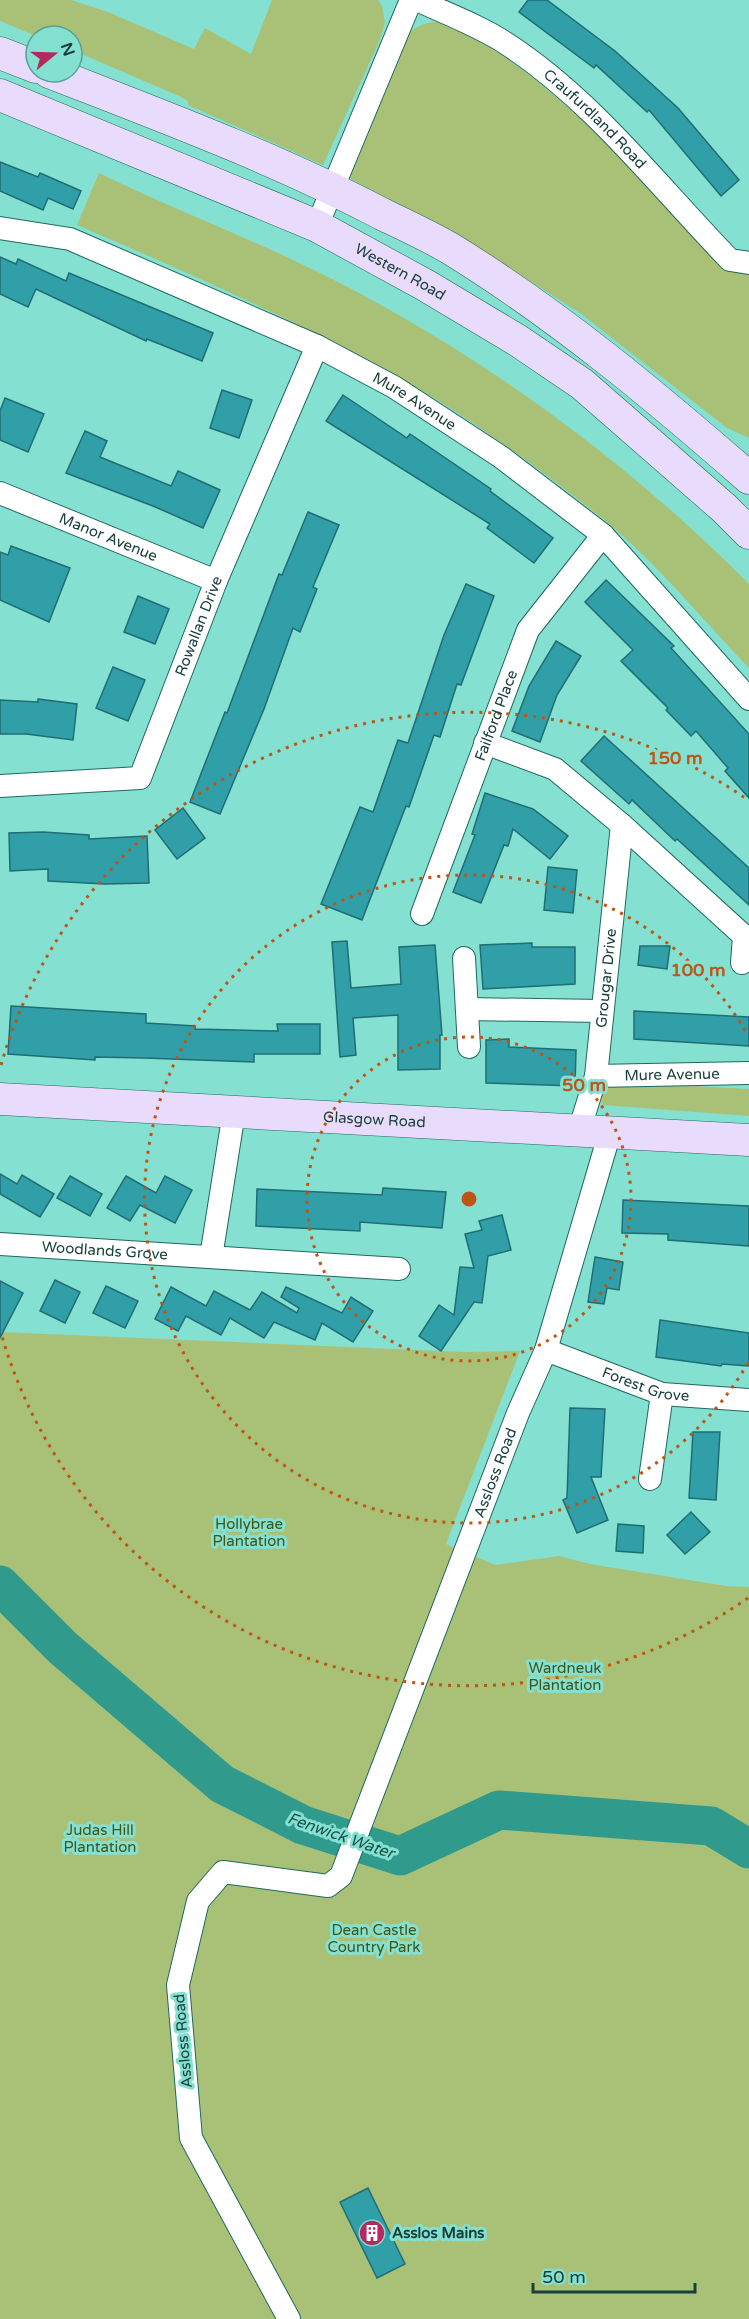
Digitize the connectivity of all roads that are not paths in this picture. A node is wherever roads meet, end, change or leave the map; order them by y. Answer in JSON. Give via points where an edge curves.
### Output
{"nodes":[{"id":1,"x":411,"y":0,"type":"edge"},
{"id":2,"x":417,"y":0,"type":"edge"},
{"id":3,"x":0,"y":53,"type":"edge"},
{"id":4,"x":24,"y":62,"type":"edge"},
{"id":5,"x":80,"y":84,"type":"edge"},
{"id":6,"x":0,"y":95,"type":"edge"},
{"id":7,"x":332,"y":188,"type":"junction"},
{"id":8,"x":317,"y":226,"type":"junction"},
{"id":9,"x":0,"y":228,"type":"edge"},
{"id":10,"x":749,"y":263,"type":"edge"},
{"id":11,"x":317,"y":346,"type":"junction"},
{"id":12,"x":749,"y":480,"type":"edge"},
{"id":13,"x":0,"y":492,"type":"edge"},
{"id":14,"x":724,"y":508,"type":"junction"},
{"id":15,"x":749,"y":533,"type":"edge"},
{"id":16,"x":603,"y":535,"type":"junction"},
{"id":17,"x":216,"y":581,"type":"junction"},
{"id":18,"x":749,"y":699,"type":"edge"},
{"id":19,"x":485,"y":743,"type":"junction"},
{"id":20,"x":0,"y":786,"type":"edge"},
{"id":21,"x":622,"y":825,"type":"junction"},
{"id":22,"x":422,"y":914,"type":"dead end"},
{"id":23,"x":464,"y":958,"type":"dead end"},
{"id":24,"x":742,"y":963,"type":"dead end"},
{"id":25,"x":467,"y":1009,"type":"junction"},
{"id":26,"x":602,"y":1011,"type":"junction"},
{"id":27,"x":469,"y":1047,"type":"dead end"},
{"id":28,"x":749,"y":1073,"type":"edge"},
{"id":29,"x":596,"y":1076,"type":"junction"},
{"id":30,"x":0,"y":1099,"type":"edge"},
{"id":31,"x":234,"y":1112,"type":"junction"},
{"id":32,"x":594,"y":1132,"type":"junction"},
{"id":33,"x":749,"y":1140,"type":"edge"},
{"id":34,"x":0,"y":1244,"type":"edge"},
{"id":35,"x":211,"y":1257,"type":"junction"},
{"id":36,"x":399,"y":1269,"type":"dead end"},
{"id":37,"x":546,"y":1350,"type":"junction"},
{"id":38,"x":662,"y":1394,"type":"junction"},
{"id":39,"x":749,"y":1400,"type":"edge"},
{"id":40,"x":650,"y":1479,"type":"dead end"},
{"id":41,"x":289,"y":2319,"type":"edge"}],
"edges":[{"from":1,"to":7,"type":"street"},
{"from":2,"to":10,"type":"street","name":"Craufurdland Road","via":[[506,43],[542,69],[612,132],[730,260]]},
{"from":3,"to":4,"type":"main road"},
{"from":5,"to":7,"type":"main road","via":[[251,151]]},
{"from":6,"to":8,"type":"main road","name":"Western Road"},
{"from":7,"to":8,"type":"street"},
{"from":7,"to":12,"type":"main road","via":[[449,248],[546,311],[662,402]]},
{"from":8,"to":14,"type":"main road","name":"Western Road","via":[[517,340],[573,378]]},
{"from":9,"to":11,"type":"street","name":"Mure Avenue","via":[[70,239]]},
{"from":11,"to":16,"type":"street","name":"Mure Avenue","via":[[393,387],[501,457]]},
{"from":11,"to":17,"type":"street","name":"Rowallan Drive"},
{"from":12,"to":14,"type":"street"},
{"from":13,"to":17,"type":"street","name":"Manor Avenue"},
{"from":14,"to":15,"type":"main road","name":"Western Road"},
{"from":16,"to":18,"type":"street","name":"Mure Avenue"},
{"from":16,"to":19,"type":"street","name":"Failford Place","via":[[528,630]]},
{"from":17,"to":20,"type":"street","name":"Rowallan Drive","via":[[140,778]]},
{"from":19,"to":21,"type":"street","via":[[555,769]]},
{"from":19,"to":22,"type":"street","name":"Failford Place"},
{"from":21,"to":24,"type":"street","via":[[744,936]]},
{"from":21,"to":26,"type":"street","name":"Grougar Drive"},
{"from":23,"to":25,"type":"street"},
{"from":25,"to":26,"type":"street"},
{"from":25,"to":27,"type":"street"},
{"from":26,"to":29,"type":"street","name":"Grougar Drive"},
{"from":28,"to":29,"type":"street","name":"Mure Avenue"},
{"from":29,"to":32,"type":"street","name":"Grougar Drive"},
{"from":30,"to":31,"type":"main road","name":"Glasgow Road"},
{"from":31,"to":32,"type":"main road","name":"Glasgow Road"},
{"from":31,"to":35,"type":"street"},
{"from":32,"to":33,"type":"main road","name":"Glasgow Road"},
{"from":32,"to":37,"type":"street","name":"Assloss Road"},
{"from":34,"to":35,"type":"street","name":"Woodlands Grove"},
{"from":35,"to":36,"type":"street","name":"Woodlands Grove"},
{"from":37,"to":38,"type":"street","name":"Forest Grove"},
{"from":37,"to":41,"type":"street","name":"Assloss Road","via":[[341,1876],[328,1886],[223,1872],[198,1901],[178,1985],[191,2138]]},
{"from":38,"to":39,"type":"street","name":"Forest Grove"},
{"from":38,"to":40,"type":"street"}]}
